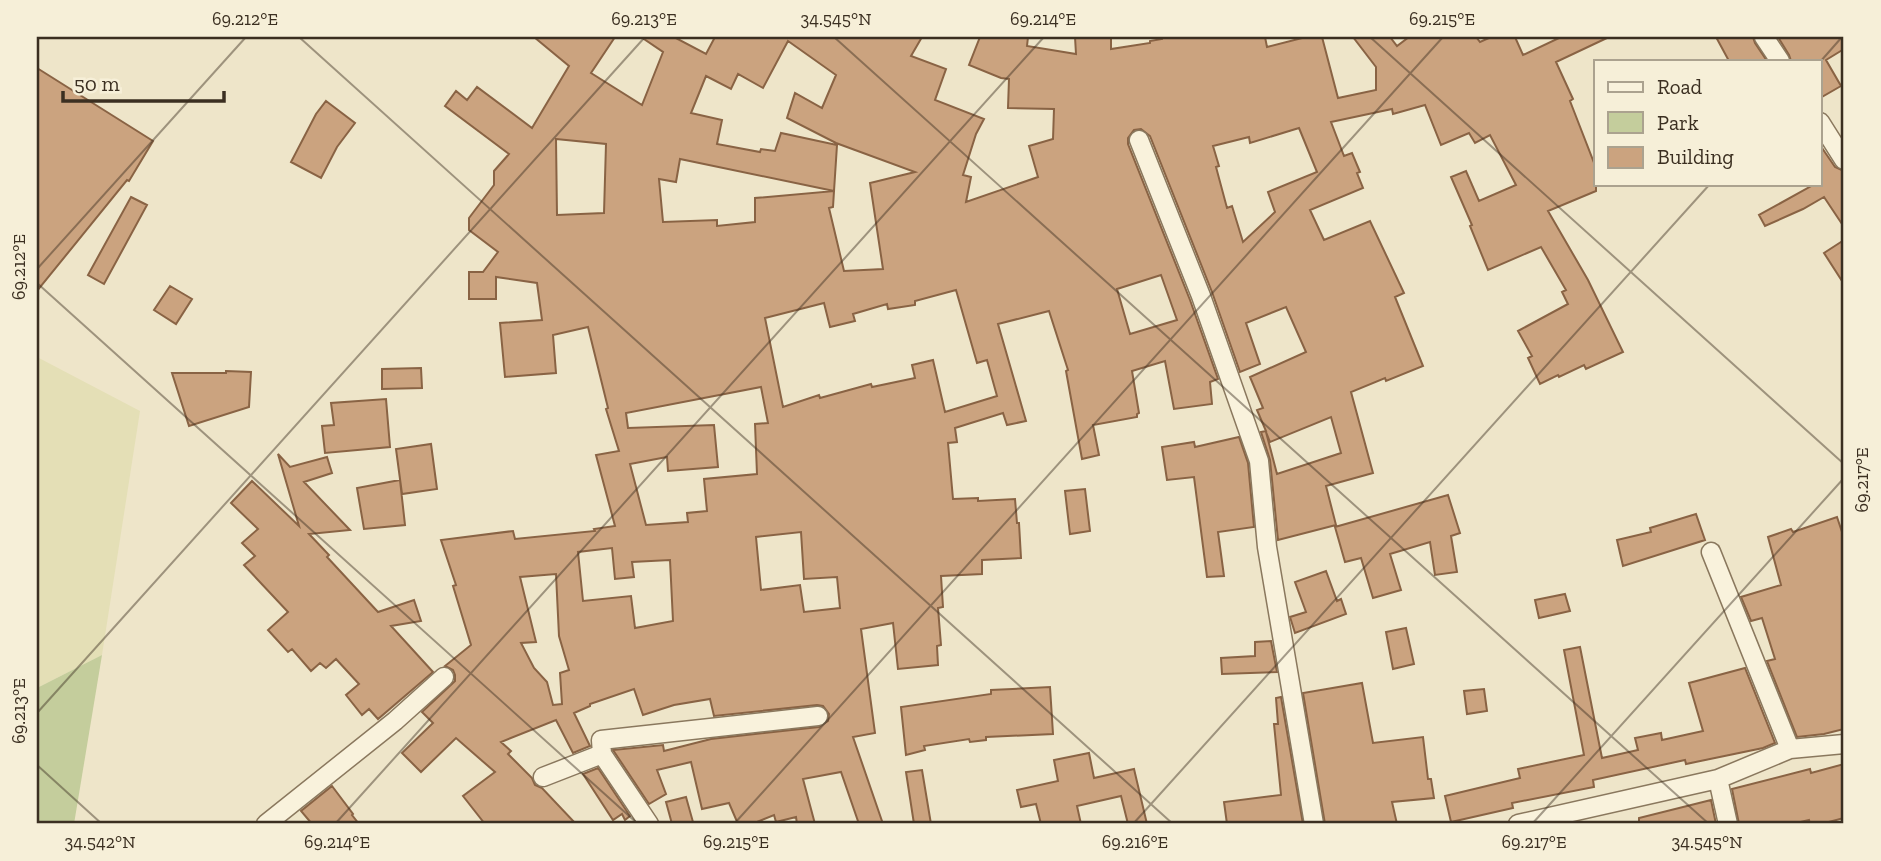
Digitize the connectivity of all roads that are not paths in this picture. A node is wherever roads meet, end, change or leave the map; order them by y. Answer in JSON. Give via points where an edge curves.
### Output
{"nodes":[{"id":1,"x":1764,"y":37,"type":"edge"},
{"id":2,"x":1779,"y":60,"type":"edge"},
{"id":3,"x":1822,"y":125,"type":"edge"},
{"id":4,"x":1139,"y":140,"type":"dead end"},
{"id":5,"x":1844,"y":160,"type":"edge"},
{"id":6,"x":1711,"y":552,"type":"dead end"},
{"id":7,"x":444,"y":677,"type":"dead end"},
{"id":8,"x":818,"y":716,"type":"dead end"},
{"id":9,"x":1844,"y":744,"type":"edge"},
{"id":10,"x":1790,"y":749,"type":"junction"},
{"id":11,"x":603,"y":754,"type":"junction"},
{"id":12,"x":543,"y":777,"type":"dead end"},
{"id":13,"x":1718,"y":779,"type":"junction"},
{"id":14,"x":1588,"y":816,"type":"edge"},
{"id":15,"x":267,"y":824,"type":"edge"},
{"id":16,"x":649,"y":824,"type":"edge"},
{"id":17,"x":1314,"y":824,"type":"edge"},
{"id":18,"x":1518,"y":824,"type":"edge"},
{"id":19,"x":1728,"y":824,"type":"edge"}],
"edges":[{"from":1,"to":2,"type":"street"},
{"from":3,"to":5,"type":"street"},
{"from":4,"to":17,"type":"street","via":[[1259,461],[1267,547]]},
{"from":6,"to":10,"type":"street"},
{"from":7,"to":15,"type":"street"},
{"from":8,"to":11,"type":"street","via":[[601,740]]},
{"from":9,"to":10,"type":"street"},
{"from":10,"to":13,"type":"street"},
{"from":11,"to":12,"type":"street"},
{"from":11,"to":16,"type":"street"},
{"from":13,"to":14,"type":"street"},
{"from":13,"to":19,"type":"street"},
{"from":14,"to":18,"type":"street"}]}
